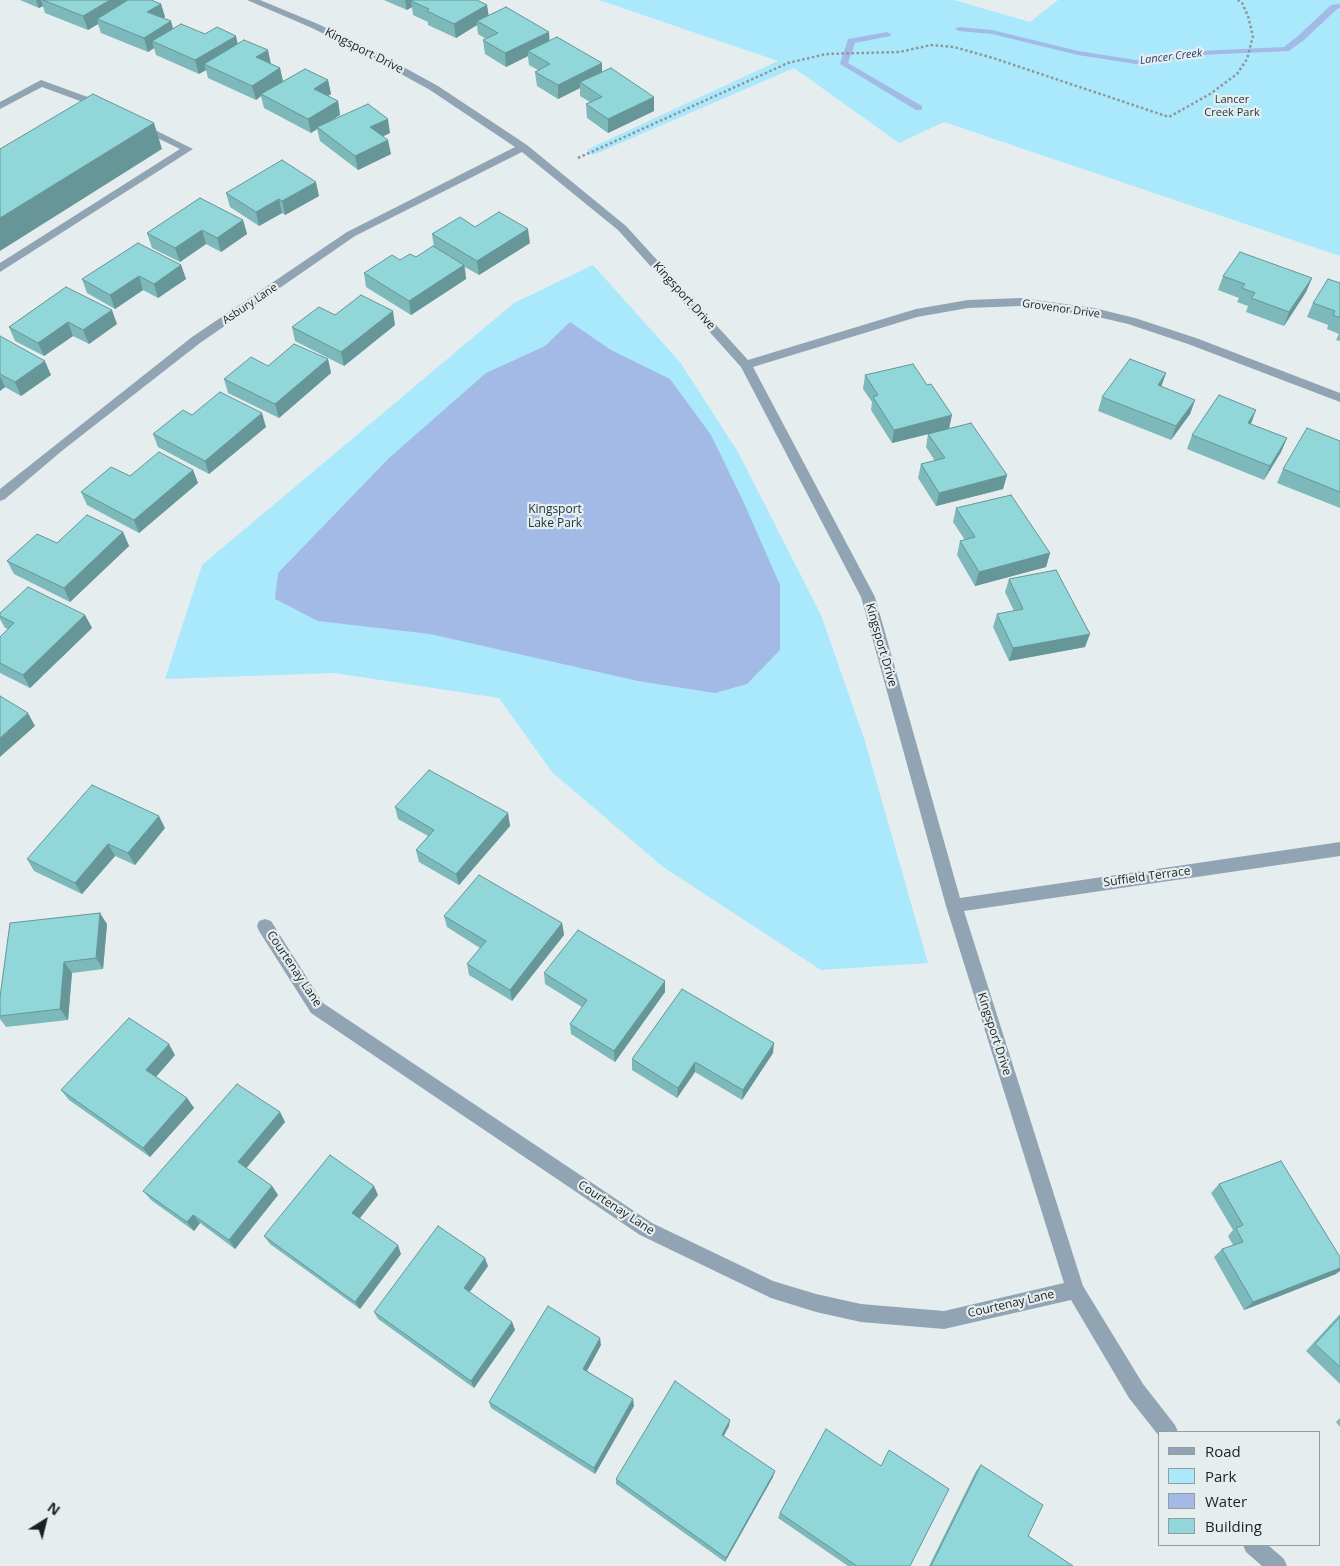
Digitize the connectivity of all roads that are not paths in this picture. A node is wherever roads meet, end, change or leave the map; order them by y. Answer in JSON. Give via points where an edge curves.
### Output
{"nodes":[{"id":1,"x":252,"y":0,"type":"edge"},
{"id":2,"x":0,"y":106,"type":"edge"},
{"id":3,"x":111,"y":110,"type":"edge"},
{"id":4,"x":128,"y":119,"type":"edge"},
{"id":5,"x":523,"y":147,"type":"junction"},
{"id":6,"x":0,"y":268,"type":"edge"},
{"id":7,"x":746,"y":365,"type":"junction"},
{"id":8,"x":1340,"y":398,"type":"edge"},
{"id":9,"x":0,"y":496,"type":"edge"},
{"id":10,"x":1340,"y":849,"type":"edge"},
{"id":11,"x":954,"y":906,"type":"junction"},
{"id":12,"x":265,"y":926,"type":"dead end"},
{"id":13,"x":1075,"y":1290,"type":"junction"},
{"id":14,"x":1167,"y":1431,"type":"edge"},
{"id":15,"x":1255,"y":1546,"type":"edge"},
{"id":16,"x":1277,"y":1566,"type":"edge"}],
"edges":[{"from":1,"to":5,"type":"street","name":"Kingsport Drive","via":[[374,55],[434,88]]},
{"from":2,"to":3,"type":"street","via":[[41,83]]},
{"from":4,"to":6,"type":"street","via":[[188,149]]},
{"from":5,"to":7,"type":"street","name":"Kingsport Drive","via":[[622,228]]},
{"from":5,"to":9,"type":"street","name":"Asbury Lane","via":[[351,234],[196,340]]},
{"from":7,"to":8,"type":"street","name":"Grovenor Drive","via":[[916,313],[968,304],[1022,302],[1094,312],[1131,321]]},
{"from":7,"to":11,"type":"street","name":"Kingsport Drive","via":[[868,597]]},
{"from":10,"to":11,"type":"street","name":"Suffield Terrace"},
{"from":11,"to":13,"type":"street","name":"Kingsport Drive"},
{"from":12,"to":13,"type":"street","name":"Courtenay Lane","via":[[317,1008],[646,1229],[771,1289],[861,1313],[944,1320]]},
{"from":13,"to":14,"type":"street","name":"Kingsport Drive","via":[[1136,1391]]},
{"from":15,"to":16,"type":"street"}]}
